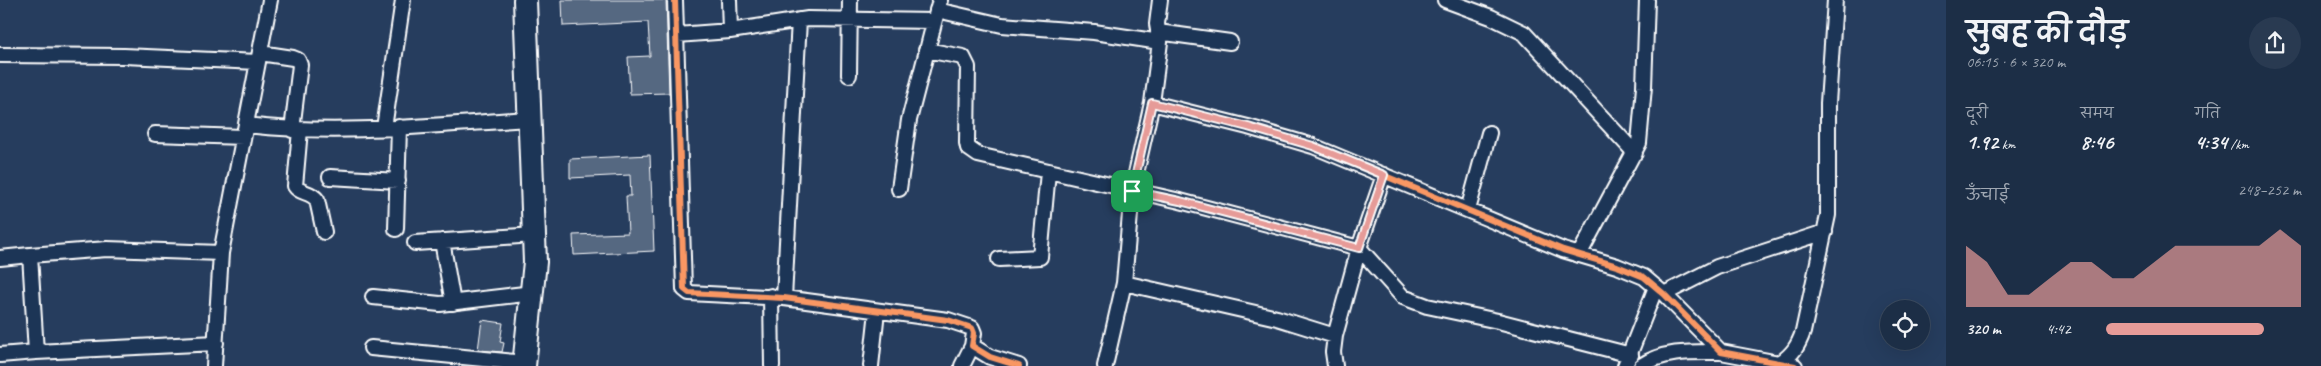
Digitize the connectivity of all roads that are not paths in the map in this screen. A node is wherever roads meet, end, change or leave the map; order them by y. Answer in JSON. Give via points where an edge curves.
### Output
{"nodes":[{"id":1,"x":270,"y":0,"type":"edge"},
{"id":2,"x":403,"y":0,"type":"edge"},
{"id":3,"x":525,"y":0,"type":"edge"},
{"id":4,"x":675,"y":0,"type":"edge"},
{"id":5,"x":729,"y":0,"type":"edge"},
{"id":6,"x":850,"y":0,"type":"edge"},
{"id":7,"x":1160,"y":0,"type":"edge"},
{"id":8,"x":1445,"y":0,"type":"edge"},
{"id":9,"x":1647,"y":0,"type":"edge"},
{"id":10,"x":1834,"y":0,"type":"edge"},
{"id":11,"x":937,"y":10,"type":"edge"},
{"id":12,"x":799,"y":20,"type":"junction"},
{"id":13,"x":850,"y":20,"type":"junction"},
{"id":14,"x":730,"y":31,"type":"junction"},
{"id":15,"x":676,"y":35,"type":"junction"},
{"id":16,"x":1159,"y":37,"type":"junction"},
{"id":17,"x":1230,"y":42,"type":"dead end"},
{"id":18,"x":926,"y":50,"type":"junction"},
{"id":19,"x":0,"y":55,"type":"edge"},
{"id":20,"x":259,"y":58,"type":"junction"},
{"id":21,"x":849,"y":75,"type":"dead end"},
{"id":22,"x":1152,"y":103,"type":"junction"},
{"id":23,"x":530,"y":118,"type":"junction"},
{"id":24,"x":399,"y":127,"type":"junction"},
{"id":25,"x":384,"y":128,"type":"junction"},
{"id":26,"x":296,"y":130,"type":"junction"},
{"id":27,"x":244,"y":131,"type":"junction"},
{"id":28,"x":1489,"y":132,"type":"dead end"},
{"id":29,"x":155,"y":134,"type":"dead end"},
{"id":30,"x":1636,"y":153,"type":"junction"},
{"id":31,"x":1048,"y":172,"type":"junction"},
{"id":32,"x":1384,"y":175,"type":"junction"},
{"id":33,"x":330,"y":177,"type":"dead end"},
{"id":34,"x":398,"y":181,"type":"junction"},
{"id":35,"x":899,"y":189,"type":"dead end"},
{"id":36,"x":1132,"y":191,"type":"junction"},
{"id":37,"x":1468,"y":210,"type":"junction"},
{"id":38,"x":396,"y":229,"type":"dead end"},
{"id":39,"x":324,"y":232,"type":"dead end"},
{"id":40,"x":1825,"y":232,"type":"junction"},
{"id":41,"x":534,"y":235,"type":"junction"},
{"id":42,"x":442,"y":242,"type":"junction"},
{"id":43,"x":416,"y":244,"type":"dead end"},
{"id":44,"x":1359,"y":248,"type":"junction"},
{"id":45,"x":221,"y":252,"type":"junction"},
{"id":46,"x":30,"y":255,"type":"junction"},
{"id":47,"x":1579,"y":255,"type":"junction"},
{"id":48,"x":0,"y":258,"type":"edge"},
{"id":49,"x":999,"y":259,"type":"dead end"},
{"id":50,"x":1124,"y":283,"type":"junction"},
{"id":51,"x":1660,"y":290,"type":"junction"},
{"id":52,"x":533,"y":293,"type":"junction"},
{"id":53,"x":373,"y":297,"type":"dead end"},
{"id":54,"x":777,"y":297,"type":"junction"},
{"id":55,"x":452,"y":303,"type":"junction"},
{"id":56,"x":877,"y":311,"type":"junction"},
{"id":57,"x":1335,"y":336,"type":"junction"},
{"id":58,"x":216,"y":343,"type":"junction"},
{"id":59,"x":972,"y":346,"type":"junction"},
{"id":60,"x":371,"y":348,"type":"dead end"},
{"id":61,"x":36,"y":352,"type":"junction"},
{"id":62,"x":1721,"y":352,"type":"junction"},
{"id":63,"x":0,"y":355,"type":"edge"},
{"id":64,"x":1628,"y":360,"type":"edge"},
{"id":65,"x":1780,"y":363,"type":"junction"},
{"id":66,"x":525,"y":364,"type":"edge"},
{"id":67,"x":214,"y":366,"type":"edge"},
{"id":68,"x":772,"y":366,"type":"edge"},
{"id":69,"x":870,"y":366,"type":"edge"},
{"id":70,"x":962,"y":366,"type":"edge"},
{"id":71,"x":1019,"y":366,"type":"edge"},
{"id":72,"x":1105,"y":366,"type":"edge"},
{"id":73,"x":1335,"y":366,"type":"edge"},
{"id":74,"x":1641,"y":366,"type":"edge"},
{"id":75,"x":1795,"y":366,"type":"edge"}],
"edges":[{"from":1,"to":20,"type":"street"},
{"from":2,"to":25,"type":"street"},
{"from":3,"to":23,"type":"highway"},
{"from":4,"to":15,"type":"street"},
{"from":5,"to":14,"type":"street"},
{"from":6,"to":13,"type":"street"},
{"from":7,"to":16,"type":"street"},
{"from":8,"to":30,"type":"street","via":[[1524,33]]},
{"from":9,"to":30,"type":"street","via":[[1641,132]]},
{"from":10,"to":40,"type":"street"},
{"from":11,"to":13,"type":"street"},
{"from":11,"to":16,"type":"street","via":[[1002,24]]},
{"from":11,"to":18,"type":"street"},
{"from":12,"to":13,"type":"street"},
{"from":12,"to":14,"type":"street"},
{"from":12,"to":54,"type":"street"},
{"from":13,"to":21,"type":"street"},
{"from":14,"to":15,"type":"street"},
{"from":15,"to":54,"type":"street","via":[[684,289],[689,293]]},
{"from":16,"to":17,"type":"street"},
{"from":16,"to":22,"type":"street"},
{"from":18,"to":31,"type":"street","via":[[963,57],[966,61],[968,148],[978,155]]},
{"from":18,"to":35,"type":"street","via":[[909,120]]},
{"from":19,"to":20,"type":"street"},
{"from":20,"to":26,"type":"street","via":[[298,60]]},
{"from":20,"to":27,"type":"street"},
{"from":22,"to":32,"type":"street","via":[[1304,144]]},
{"from":22,"to":36,"type":"street"},
{"from":23,"to":24,"type":"street"},
{"from":23,"to":41,"type":"highway"},
{"from":24,"to":25,"type":"street"},
{"from":24,"to":34,"type":"street"},
{"from":25,"to":26,"type":"street"},
{"from":26,"to":27,"type":"street"},
{"from":26,"to":39,"type":"street","via":[[295,186],[317,200]]},
{"from":27,"to":29,"type":"street"},
{"from":27,"to":45,"type":"street"},
{"from":28,"to":37,"type":"street"},
{"from":30,"to":47,"type":"street"},
{"from":31,"to":36,"type":"street"},
{"from":31,"to":49,"type":"street","via":[[1040,257]]},
{"from":32,"to":37,"type":"street"},
{"from":32,"to":44,"type":"street"},
{"from":33,"to":34,"type":"street"},
{"from":34,"to":38,"type":"street"},
{"from":36,"to":44,"type":"street"},
{"from":36,"to":50,"type":"street"},
{"from":37,"to":47,"type":"street"},
{"from":40,"to":51,"type":"street","via":[[1717,267]]},
{"from":40,"to":65,"type":"street","via":[[1803,332],[1791,356]]},
{"from":41,"to":42,"type":"street"},
{"from":41,"to":52,"type":"highway"},
{"from":42,"to":43,"type":"street"},
{"from":42,"to":55,"type":"street"},
{"from":44,"to":57,"type":"street"},
{"from":44,"to":64,"type":"street","via":[[1403,297],[1427,306],[1498,321]]},
{"from":45,"to":46,"type":"street","via":[[106,249]]},
{"from":45,"to":58,"type":"street"},
{"from":46,"to":48,"type":"street"},
{"from":46,"to":61,"type":"street"},
{"from":47,"to":51,"type":"street","via":[[1644,277]]},
{"from":50,"to":57,"type":"street","via":[[1276,318]]},
{"from":50,"to":72,"type":"street"},
{"from":51,"to":62,"type":"street"},
{"from":51,"to":64,"type":"street"},
{"from":52,"to":55,"type":"street"},
{"from":52,"to":66,"type":"highway"},
{"from":53,"to":55,"type":"street"},
{"from":54,"to":56,"type":"street"},
{"from":54,"to":68,"type":"street"},
{"from":56,"to":59,"type":"street","via":[[966,325],[974,333]]},
{"from":56,"to":69,"type":"street"},
{"from":57,"to":73,"type":"street"},
{"from":58,"to":61,"type":"street"},
{"from":58,"to":67,"type":"street"},
{"from":59,"to":70,"type":"street"},
{"from":59,"to":71,"type":"street","via":[[990,357]]},
{"from":60,"to":66,"type":"street"},
{"from":61,"to":63,"type":"street"},
{"from":62,"to":65,"type":"street"},
{"from":62,"to":74,"type":"street","via":[[1688,352],[1658,357]]},
{"from":65,"to":75,"type":"street"}]}
